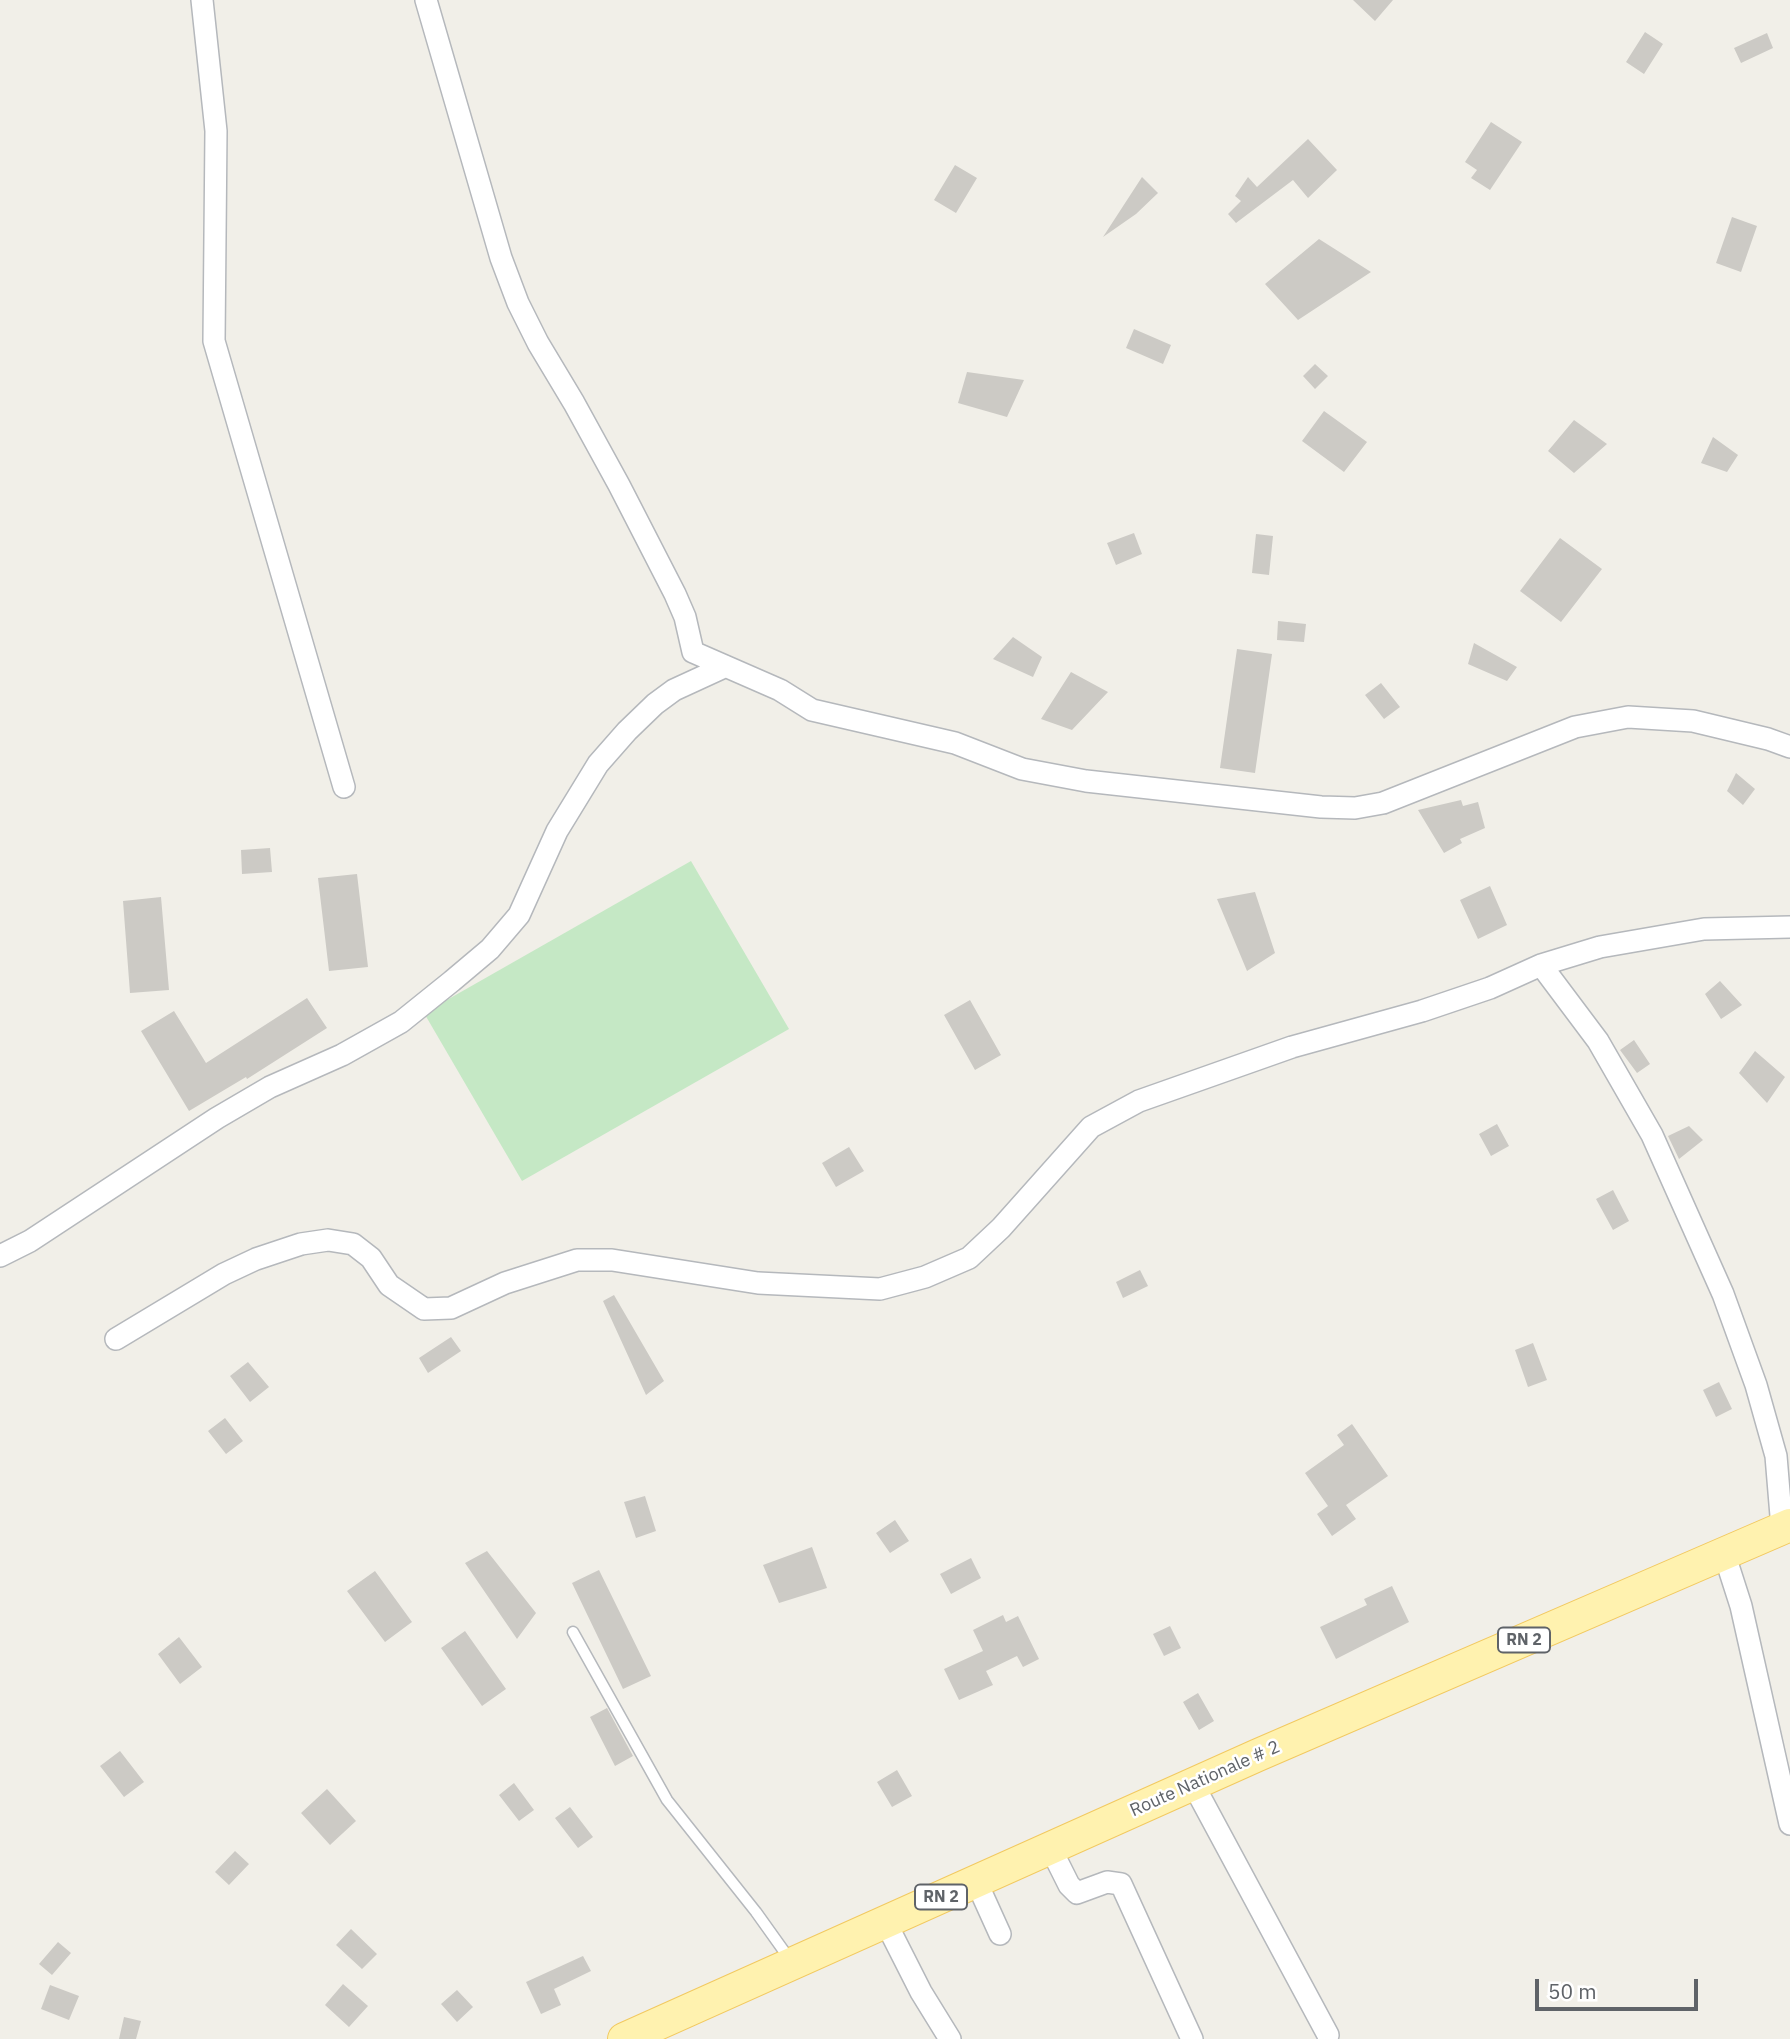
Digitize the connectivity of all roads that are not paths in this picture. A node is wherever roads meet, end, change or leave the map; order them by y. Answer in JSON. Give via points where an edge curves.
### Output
{"nodes":[{"id":1,"x":202,"y":0,"type":"edge"},
{"id":2,"x":426,"y":0,"type":"edge"},
{"id":3,"x":724,"y":667,"type":"junction"},
{"id":4,"x":1790,"y":747,"type":"edge"},
{"id":5,"x":344,"y":787,"type":"dead end"},
{"id":6,"x":1790,"y":927,"type":"edge"},
{"id":7,"x":1541,"y":965,"type":"junction"},
{"id":8,"x":0,"y":1256,"type":"edge"},
{"id":9,"x":116,"y":1339,"type":"dead end"},
{"id":10,"x":1786,"y":1527,"type":"edge"},
{"id":11,"x":1724,"y":1553,"type":"junction"},
{"id":12,"x":573,"y":1632,"type":"dead end"},
{"id":13,"x":1193,"y":1784,"type":"junction"},
{"id":14,"x":1790,"y":1824,"type":"edge"},
{"id":15,"x":1051,"y":1849,"type":"junction"},
{"id":16,"x":976,"y":1881,"type":"junction"},
{"id":17,"x":885,"y":1921,"type":"junction"},
{"id":18,"x":1000,"y":1934,"type":"dead end"},
{"id":19,"x":792,"y":1963,"type":"junction"},
{"id":20,"x":1328,"y":2035,"type":"dead end"},
{"id":21,"x":624,"y":2039,"type":"edge"},
{"id":22,"x":950,"y":2039,"type":"edge"},
{"id":23,"x":1192,"y":2039,"type":"edge"}],
"edges":[{"from":1,"to":5,"type":"street","via":[[216,131],[214,341]]},
{"from":2,"to":3,"type":"street","via":[[518,303],[675,594],[693,652]]},
{"from":3,"to":4,"type":"street","via":[[780,690],[812,710],[955,743],[1022,769],[1086,781],[1321,807],[1383,803],[1575,727],[1628,716],[1693,721]]},
{"from":3,"to":8,"type":"street","via":[[655,704],[598,764],[557,831],[519,915],[490,949],[452,981],[401,1022],[270,1087]]},
{"from":6,"to":7,"type":"street","via":[[1704,929],[1600,947]]},
{"from":7,"to":9,"type":"street","via":[[1468,996],[1293,1047],[1139,1101],[1091,1127],[969,1258],[880,1289],[758,1283],[612,1260],[577,1261],[505,1283],[451,1308],[424,1309],[389,1285],[371,1258],[353,1244],[328,1240],[301,1244],[245,1264]]},
{"from":7,"to":10,"type":"street","via":[[1598,1041],[1652,1135],[1723,1294],[1776,1456]]},
{"from":10,"to":11,"type":"main road","name":"Route Nationale # 2","number":"RN 2"},
{"from":11,"to":13,"type":"main road","name":"Route Nationale # 2","number":"RN 2"},
{"from":11,"to":14,"type":"street","via":[[1741,1606]]},
{"from":12,"to":19,"type":"lane","via":[[667,1800]]},
{"from":13,"to":15,"type":"main road","name":"Route Nationale # 2","number":"RN 2"},
{"from":13,"to":20,"type":"street"},
{"from":15,"to":16,"type":"main road","name":"Route Nationale # 2","number":"RN 2"},
{"from":15,"to":23,"type":"street","via":[[1077,1893],[1107,1882],[1121,1884]]},
{"from":16,"to":17,"type":"main road","name":"Route Nationale # 2","number":"RN 2"},
{"from":16,"to":18,"type":"street"},
{"from":17,"to":19,"type":"main road","name":"Route Nationale # 2","number":"RN 2"},
{"from":17,"to":22,"type":"street"},
{"from":19,"to":21,"type":"main road","name":"Route Nationale # 2","number":"RN 2"}]}
